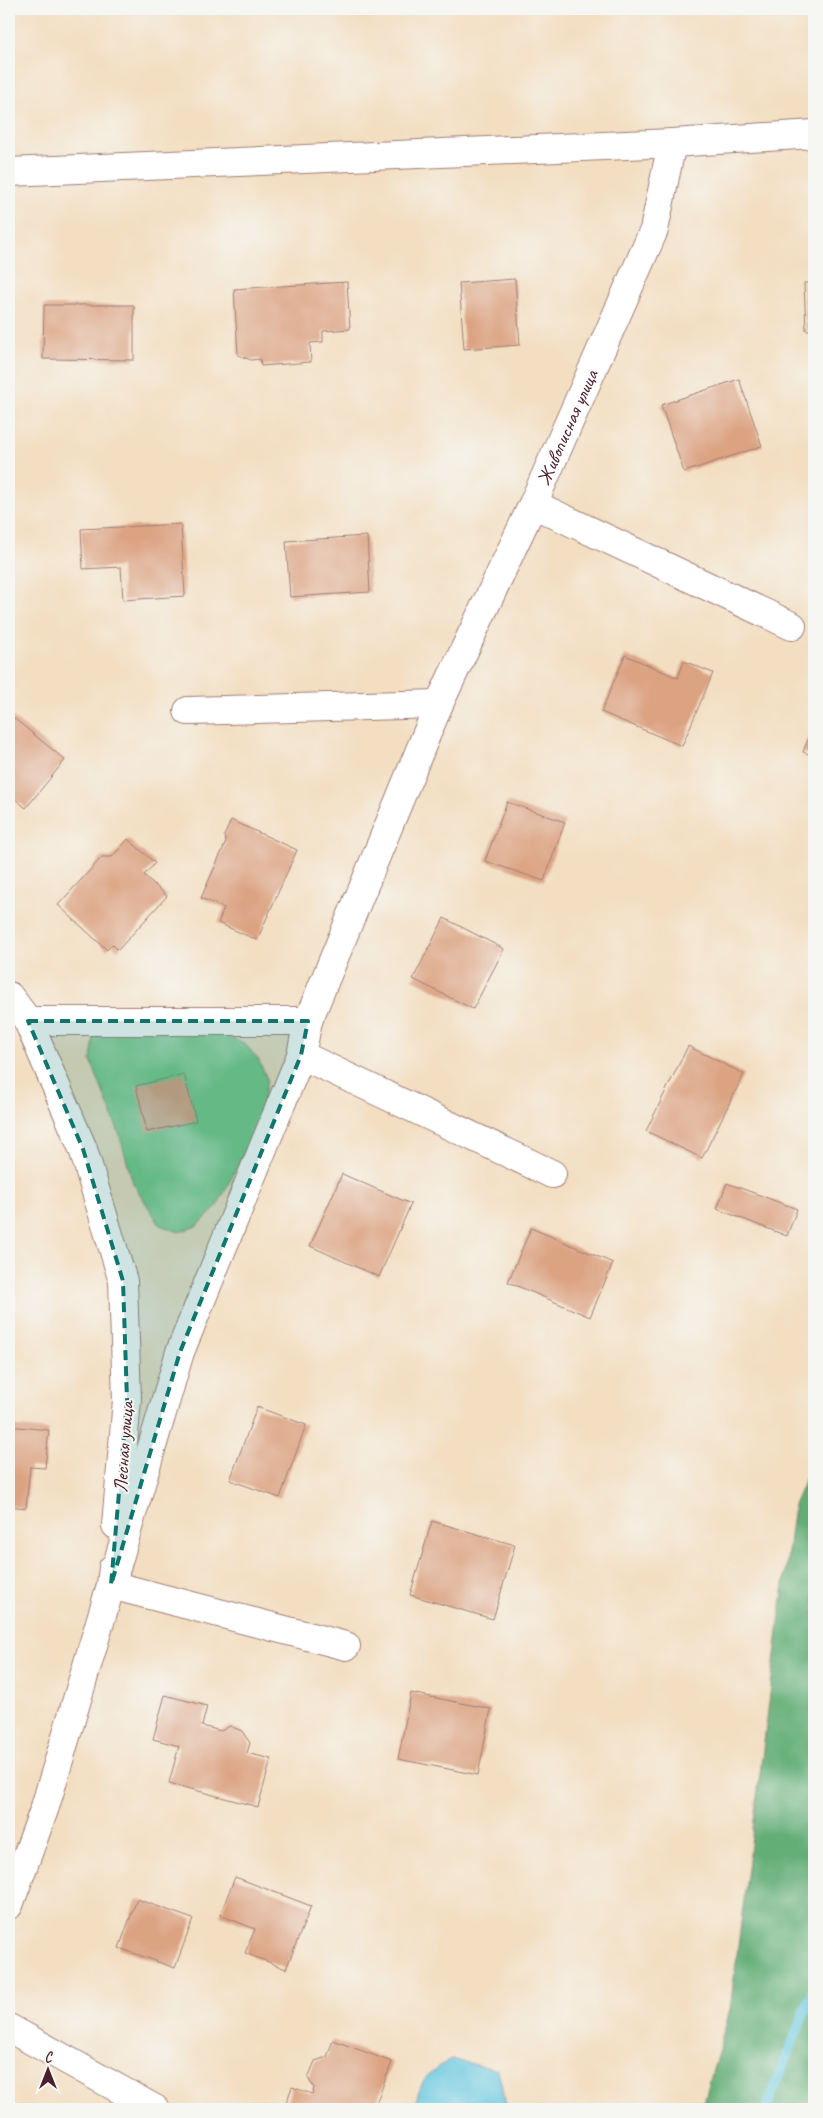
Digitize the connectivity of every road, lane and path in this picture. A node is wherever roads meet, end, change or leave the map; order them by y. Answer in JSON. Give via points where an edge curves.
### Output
{"nodes":[{"id":1,"x":814,"y":134,"type":"edge"},
{"id":2,"x":672,"y":143,"type":"junction"},
{"id":3,"x":9,"y":172,"type":"edge"},
{"id":4,"x":533,"y":504,"type":"junction"},
{"id":5,"x":792,"y":626,"type":"dead end"},
{"id":6,"x":439,"y":704,"type":"junction"},
{"id":7,"x":188,"y":712,"type":"dead end"},
{"id":8,"x":9,"y":996,"type":"edge"},
{"id":9,"x":28,"y":1021,"type":"junction"},
{"id":10,"x":308,"y":1021,"type":"junction"},
{"id":11,"x":301,"y":1055,"type":"junction"},
{"id":12,"x":552,"y":1174,"type":"dead end"},
{"id":13,"x":111,"y":1585,"type":"junction"},
{"id":14,"x":346,"y":1646,"type":"dead end"},
{"id":15,"x":9,"y":1906,"type":"edge"},
{"id":16,"x":9,"y":2028,"type":"edge"},
{"id":17,"x":155,"y":2109,"type":"edge"}],
"edges":[{"from":1,"to":2,"type":"street"},
{"from":2,"to":3,"type":"street"},
{"from":2,"to":4,"type":"street","name":"Живописная улица","via":[[654,230]]},
{"from":4,"to":5,"type":"street"},
{"from":4,"to":6,"type":"street","name":"Живописная улица"},
{"from":6,"to":7,"type":"street"},
{"from":6,"to":10,"type":"street","name":"Живописная улица"},
{"from":8,"to":9,"type":"street","name":"Лесная улица"},
{"from":9,"to":10,"type":"street"},
{"from":9,"to":13,"type":"street","name":"Лесная улица","via":[[83,1149],[123,1281],[127,1400]]},
{"from":10,"to":11,"type":"street","name":"Живописная улица"},
{"from":11,"to":12,"type":"street"},
{"from":11,"to":13,"type":"street","name":"Живописная улица","via":[[180,1352]]},
{"from":13,"to":14,"type":"street"},
{"from":13,"to":15,"type":"street","name":"Лесная улица","via":[[45,1807]]},
{"from":16,"to":17,"type":"street"}]}
